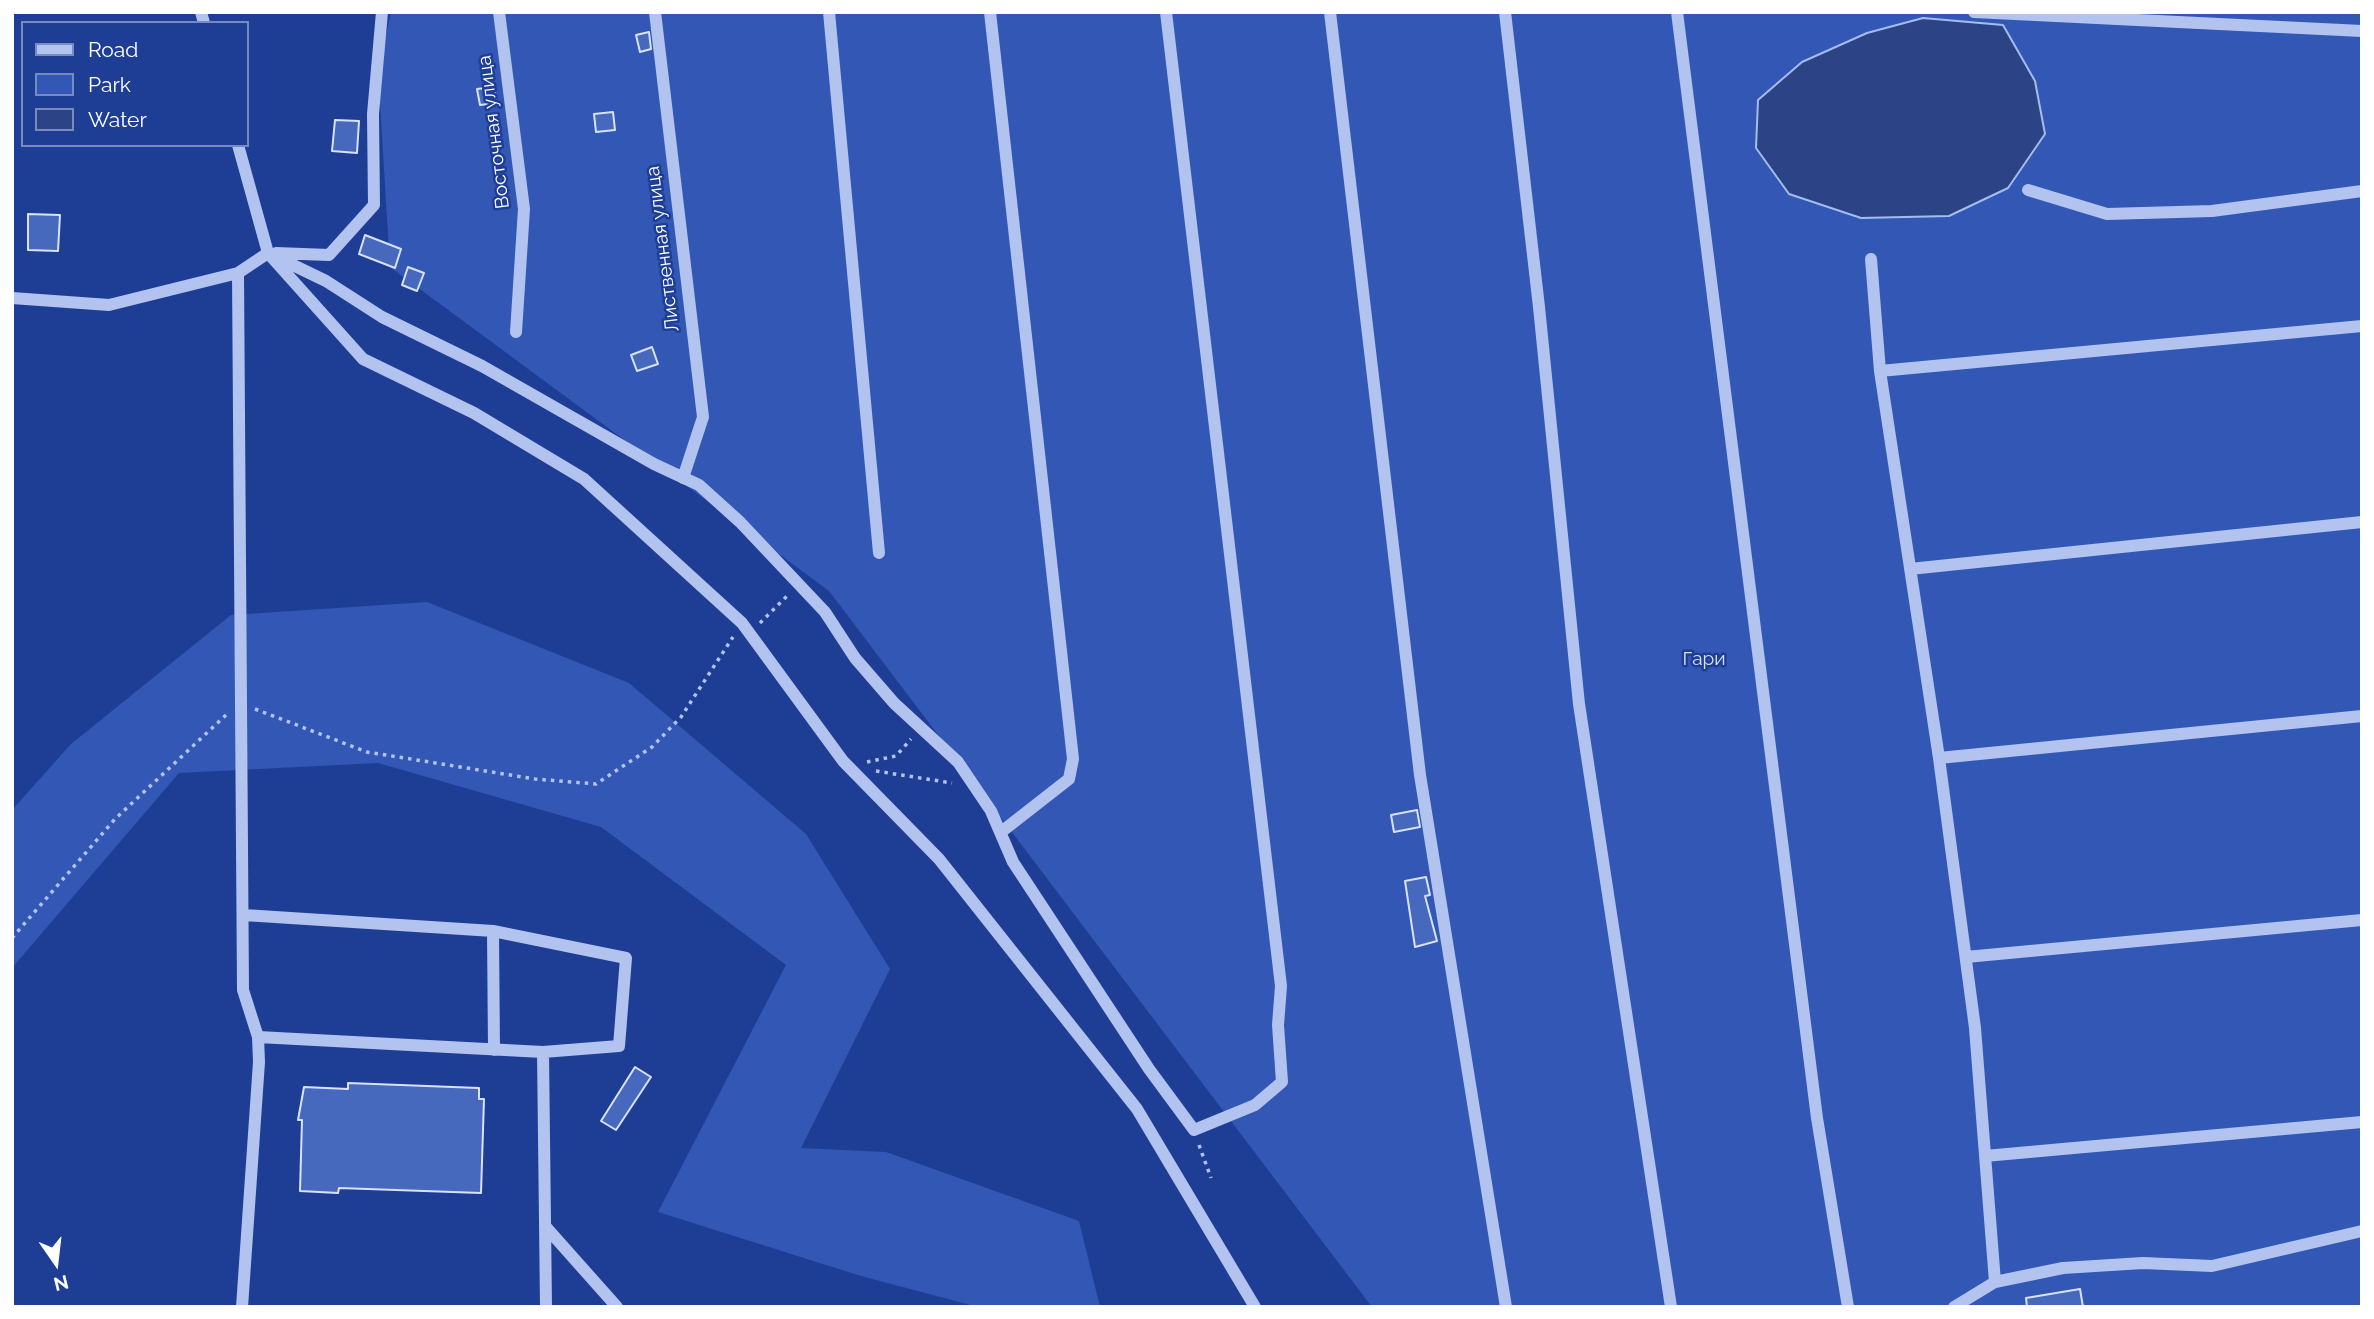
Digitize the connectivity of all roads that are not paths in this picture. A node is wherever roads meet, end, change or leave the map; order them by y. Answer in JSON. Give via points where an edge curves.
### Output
{"nodes":[{"id":1,"x":382,"y":12,"type":"edge"},
{"id":2,"x":499,"y":12,"type":"edge"},
{"id":3,"x":655,"y":12,"type":"edge"},
{"id":4,"x":829,"y":12,"type":"edge"},
{"id":5,"x":990,"y":12,"type":"edge"},
{"id":6,"x":1167,"y":12,"type":"edge"},
{"id":7,"x":1330,"y":12,"type":"edge"},
{"id":8,"x":1505,"y":12,"type":"edge"},
{"id":9,"x":1677,"y":12,"type":"edge"},
{"id":10,"x":1974,"y":12,"type":"edge"},
{"id":11,"x":2362,"y":31,"type":"edge"},
{"id":12,"x":239,"y":147,"type":"edge"},
{"id":13,"x":2028,"y":190,"type":"dead end"},
{"id":14,"x":2362,"y":191,"type":"edge"},
{"id":15,"x":268,"y":253,"type":"junction"},
{"id":16,"x":1871,"y":258,"type":"dead end"},
{"id":17,"x":238,"y":273,"type":"junction"},
{"id":18,"x":12,"y":298,"type":"edge"},
{"id":19,"x":2362,"y":326,"type":"edge"},
{"id":20,"x":516,"y":332,"type":"dead end"},
{"id":21,"x":1880,"y":371,"type":"junction"},
{"id":22,"x":683,"y":478,"type":"junction"},
{"id":23,"x":2362,"y":522,"type":"edge"},
{"id":24,"x":879,"y":553,"type":"dead end"},
{"id":25,"x":1910,"y":569,"type":"junction"},
{"id":26,"x":2362,"y":716,"type":"edge"},
{"id":27,"x":1939,"y":758,"type":"junction"},
{"id":28,"x":1005,"y":829,"type":"dead end"},
{"id":29,"x":244,"y":915,"type":"junction"},
{"id":30,"x":2362,"y":920,"type":"edge"},
{"id":31,"x":493,"y":931,"type":"junction"},
{"id":32,"x":1966,"y":957,"type":"junction"},
{"id":33,"x":258,"y":1037,"type":"junction"},
{"id":34,"x":494,"y":1050,"type":"junction"},
{"id":35,"x":542,"y":1052,"type":"junction"},
{"id":36,"x":2362,"y":1122,"type":"edge"},
{"id":37,"x":1985,"y":1156,"type":"junction"},
{"id":38,"x":545,"y":1226,"type":"junction"},
{"id":39,"x":2362,"y":1231,"type":"edge"},
{"id":40,"x":1995,"y":1282,"type":"junction"},
{"id":41,"x":242,"y":1307,"type":"edge"},
{"id":42,"x":546,"y":1307,"type":"edge"},
{"id":43,"x":617,"y":1307,"type":"edge"},
{"id":44,"x":1255,"y":1307,"type":"edge"},
{"id":45,"x":1506,"y":1307,"type":"edge"},
{"id":46,"x":1671,"y":1307,"type":"edge"},
{"id":47,"x":1849,"y":1307,"type":"edge"},
{"id":48,"x":1954,"y":1307,"type":"edge"}],
"edges":[{"from":1,"to":15,"type":"street","via":[[373,114],[374,205],[329,255]]},
{"from":2,"to":20,"type":"street","name":"Восточная улица","via":[[524,209]]},
{"from":3,"to":22,"type":"street","name":"Лиственная улица","via":[[703,417]]},
{"from":4,"to":24,"type":"street"},
{"from":5,"to":28,"type":"street","via":[[1073,759],[1069,779]]},
{"from":6,"to":22,"type":"street","via":[[1281,986],[1282,1082],[1255,1105],[1194,1130],[1013,862],[991,811],[958,762],[855,658],[825,612],[740,522],[699,485]]},
{"from":7,"to":45,"type":"street","via":[[1420,775]]},
{"from":8,"to":46,"type":"street","via":[[1579,704]]},
{"from":9,"to":47,"type":"street","via":[[1817,1118]]},
{"from":10,"to":11,"type":"street"},
{"from":12,"to":15,"type":"street"},
{"from":13,"to":14,"type":"street","via":[[2107,214],[2212,211]]},
{"from":15,"to":17,"type":"street"},
{"from":15,"to":22,"type":"street"},
{"from":15,"to":44,"type":"street","via":[[363,359],[474,414],[584,479],[745,629],[848,766],[939,859],[1137,1109]]},
{"from":16,"to":21,"type":"street"},
{"from":17,"to":18,"type":"street","via":[[109,304]]},
{"from":17,"to":29,"type":"street"},
{"from":19,"to":21,"type":"street"},
{"from":21,"to":25,"type":"street"},
{"from":23,"to":25,"type":"street"},
{"from":25,"to":27,"type":"street"},
{"from":26,"to":27,"type":"street"},
{"from":27,"to":32,"type":"street"},
{"from":29,"to":31,"type":"street"},
{"from":29,"to":33,"type":"street","via":[[243,990]]},
{"from":30,"to":32,"type":"street"},
{"from":31,"to":34,"type":"street"},
{"from":31,"to":35,"type":"street","via":[[626,958],[619,1046]]},
{"from":32,"to":37,"type":"street"},
{"from":33,"to":34,"type":"street"},
{"from":33,"to":41,"type":"street"},
{"from":34,"to":35,"type":"street"},
{"from":35,"to":38,"type":"street"},
{"from":36,"to":37,"type":"street"},
{"from":37,"to":40,"type":"street"},
{"from":38,"to":42,"type":"street"},
{"from":38,"to":43,"type":"street"},
{"from":39,"to":40,"type":"street","via":[[2212,1266],[2143,1263],[2063,1268]]},
{"from":40,"to":48,"type":"street"}]}
